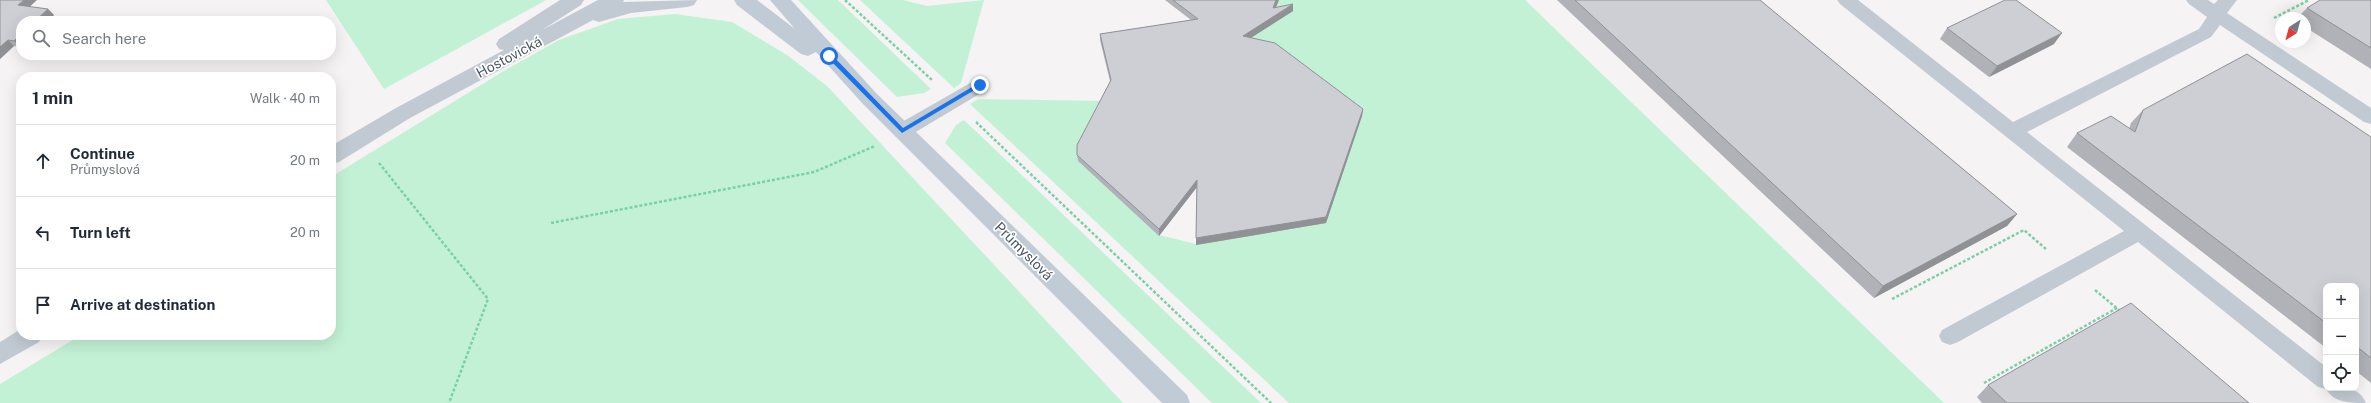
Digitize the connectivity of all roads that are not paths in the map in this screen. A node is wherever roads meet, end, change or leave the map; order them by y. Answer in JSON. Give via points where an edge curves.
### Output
{"nodes":[{"id":1,"x":574,"y":0,"type":"edge"},
{"id":2,"x":614,"y":0,"type":"edge"},
{"id":3,"x":687,"y":0,"type":"edge"},
{"id":4,"x":731,"y":0,"type":"edge"},
{"id":5,"x":780,"y":0,"type":"edge"},
{"id":6,"x":1846,"y":0,"type":"edge"},
{"id":7,"x":2195,"y":0,"type":"edge"},
{"id":8,"x":2228,"y":0,"type":"edge"},
{"id":9,"x":750,"y":4,"type":"edge"},
{"id":10,"x":2218,"y":17,"type":"junction"},
{"id":11,"x":551,"y":34,"type":"junction"},
{"id":12,"x":980,"y":85,"type":"dead end"},
{"id":13,"x":870,"y":99,"type":"junction"},
{"id":14,"x":403,"y":113,"type":"junction"},
{"id":15,"x":2371,"y":117,"type":"edge"},
{"id":16,"x":902,"y":131,"type":"junction"},
{"id":17,"x":2012,"y":131,"type":"junction"},
{"id":18,"x":336,"y":153,"type":"edge"},
{"id":19,"x":2139,"y":232,"type":"junction"},
{"id":20,"x":1950,"y":336,"type":"dead end"},
{"id":21,"x":23,"y":340,"type":"edge"},
{"id":22,"x":0,"y":354,"type":"edge"},
{"id":23,"x":2323,"y":378,"type":"edge"},
{"id":24,"x":2340,"y":391,"type":"edge"},
{"id":25,"x":1178,"y":403,"type":"edge"},
{"id":26,"x":2355,"y":403,"type":"edge"}],
"edges":[{"from":1,"to":14,"type":"street","name":"Hostovická"},
{"from":2,"to":11,"type":"street","name":"Hostovická"},
{"from":3,"to":11,"type":"street","via":[[614,11]]},
{"from":4,"to":9,"type":"street"},
{"from":5,"to":13,"type":"main road","name":"Průmyslová"},
{"from":6,"to":17,"type":"lane"},
{"from":7,"to":10,"type":"lane"},
{"from":8,"to":10,"type":"lane","via":[[2220,9]]},
{"from":9,"to":13,"type":"main road","name":"Průmyslová"},
{"from":10,"to":15,"type":"lane"},
{"from":10,"to":17,"type":"lane","via":[[2205,33]]},
{"from":11,"to":14,"type":"street","name":"Hostovická"},
{"from":12,"to":16,"type":"lane"},
{"from":13,"to":16,"type":"main road","name":"Průmyslová"},
{"from":14,"to":18,"type":"street","name":"Hostovická"},
{"from":16,"to":25,"type":"main road","name":"Průmyslová"},
{"from":17,"to":19,"type":"lane"},
{"from":19,"to":20,"type":"lane"},
{"from":19,"to":23,"type":"lane"},
{"from":21,"to":22,"type":"street"},
{"from":24,"to":26,"type":"lane"}]}
